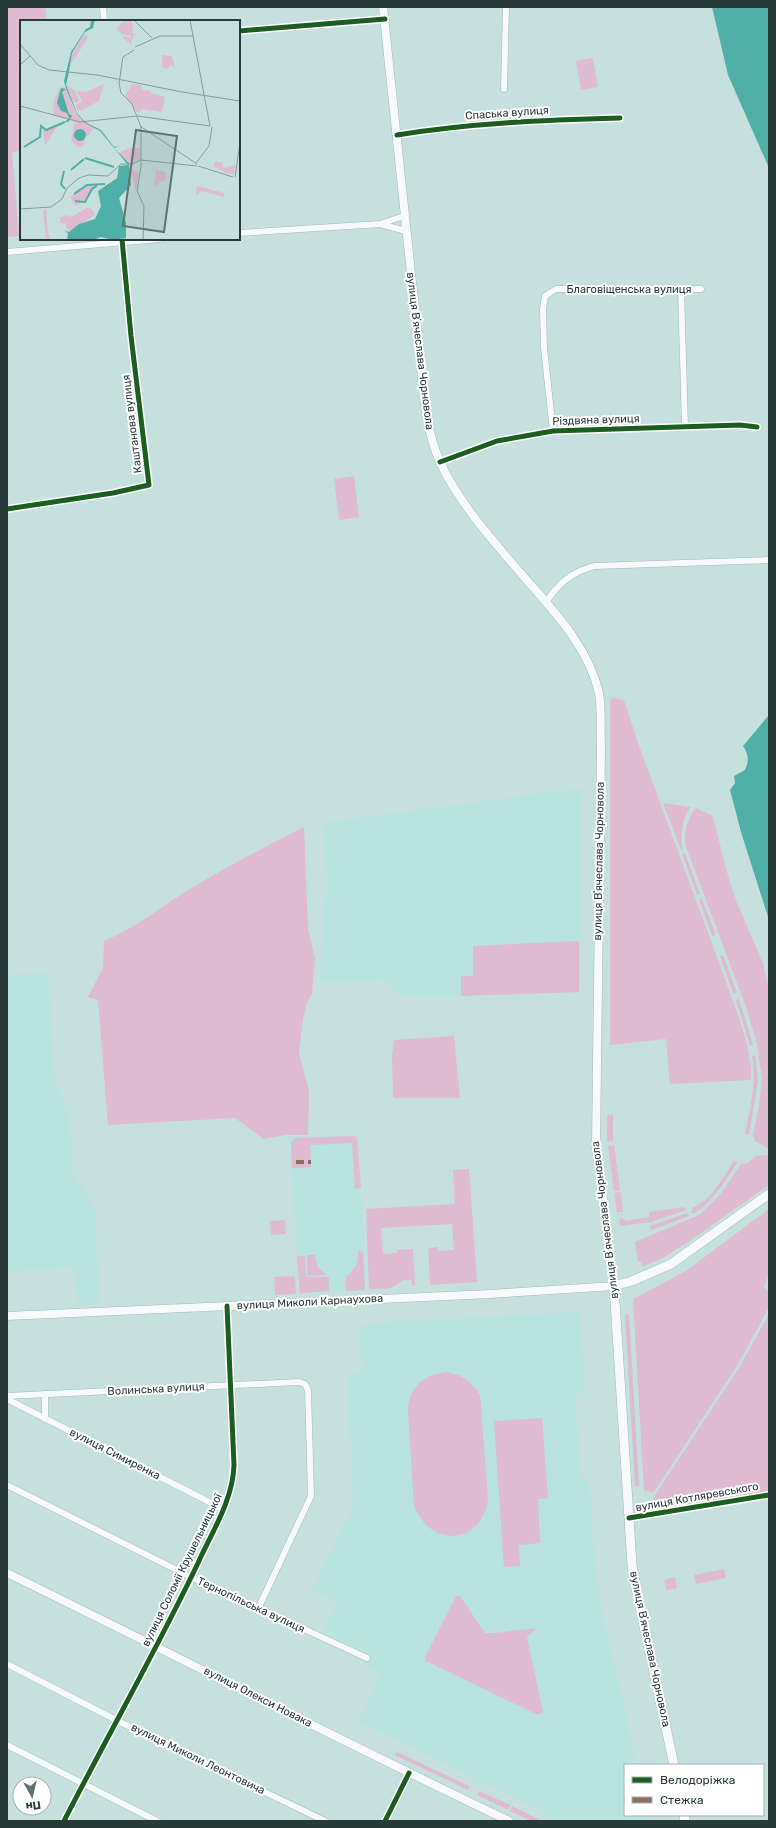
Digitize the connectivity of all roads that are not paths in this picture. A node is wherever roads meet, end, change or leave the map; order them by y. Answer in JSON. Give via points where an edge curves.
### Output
{"nodes":[{"id":1,"x":103,"y":7,"type":"edge"},
{"id":2,"x":385,"y":7,"type":"edge"},
{"id":3,"x":506,"y":7,"type":"edge"},
{"id":4,"x":384,"y":19,"type":"junction"},
{"id":5,"x":104,"y":20,"type":"edge"},
{"id":6,"x":240,"y":31,"type":"edge"},
{"id":7,"x":504,"y":89,"type":"dead end"},
{"id":8,"x":620,"y":118,"type":"dead end"},
{"id":9,"x":397,"y":135,"type":"junction"},
{"id":10,"x":404,"y":216,"type":"junction"},
{"id":11,"x":380,"y":224,"type":"junction"},
{"id":12,"x":406,"y":231,"type":"junction"},
{"id":13,"x":240,"y":233,"type":"edge"},
{"id":14,"x":122,"y":240,"type":"edge"},
{"id":15,"x":7,"y":252,"type":"edge"},
{"id":16,"x":681,"y":289,"type":"junction"},
{"id":17,"x":701,"y":289,"type":"dead end"},
{"id":18,"x":685,"y":427,"type":"junction"},
{"id":19,"x":758,"y":427,"type":"dead end"},
{"id":20,"x":553,"y":431,"type":"junction"},
{"id":21,"x":440,"y":462,"type":"junction"},
{"id":22,"x":7,"y":509,"type":"edge"},
{"id":23,"x":769,"y":560,"type":"edge"},
{"id":24,"x":546,"y":602,"type":"junction"},
{"id":25,"x":769,"y":1194,"type":"edge"},
{"id":26,"x":614,"y":1286,"type":"junction"},
{"id":27,"x":228,"y":1306,"type":"junction"},
{"id":28,"x":7,"y":1316,"type":"edge"},
{"id":29,"x":231,"y":1385,"type":"junction"},
{"id":30,"x":45,"y":1394,"type":"junction"},
{"id":31,"x":7,"y":1397,"type":"edge"},
{"id":32,"x":45,"y":1419,"type":"junction"},
{"id":33,"x":7,"y":1485,"type":"edge"},
{"id":34,"x":769,"y":1495,"type":"edge"},
{"id":35,"x":224,"y":1509,"type":"junction"},
{"id":36,"x":629,"y":1518,"type":"junction"},
{"id":37,"x":7,"y":1573,"type":"edge"},
{"id":38,"x":191,"y":1577,"type":"junction"},
{"id":39,"x":258,"y":1609,"type":"junction"},
{"id":40,"x":157,"y":1646,"type":"junction"},
{"id":41,"x":367,"y":1658,"type":"dead end"},
{"id":42,"x":7,"y":1664,"type":"edge"},
{"id":43,"x":117,"y":1720,"type":"junction"},
{"id":44,"x":7,"y":1745,"type":"edge"},
{"id":45,"x":674,"y":1764,"type":"edge"},
{"id":46,"x":409,"y":1773,"type":"junction"},
{"id":47,"x":84,"y":1783,"type":"junction"},
{"id":48,"x":64,"y":1821,"type":"edge"},
{"id":49,"x":157,"y":1821,"type":"edge"},
{"id":50,"x":325,"y":1821,"type":"edge"},
{"id":51,"x":385,"y":1821,"type":"edge"},
{"id":52,"x":510,"y":1821,"type":"edge"}],
"edges":[{"from":1,"to":5,"type":"street"},
{"from":2,"to":4,"type":"main road","name":"вулиця Вʼячеслава Чорновола"},
{"from":3,"to":7,"type":"street"},
{"from":4,"to":6,"type":"street"},
{"from":4,"to":9,"type":"main road","name":"вулиця Вʼячеслава Чорновола"},
{"from":8,"to":9,"type":"street","name":"Спаська вулиця","via":[[542,120],[446,127]]},
{"from":9,"to":10,"type":"main road","name":"вулиця Вʼячеслава Чорновола"},
{"from":10,"to":11,"type":"street"},
{"from":10,"to":12,"type":"main road","name":"вулиця Вʼячеслава Чорновола"},
{"from":11,"to":12,"type":"street"},
{"from":11,"to":13,"type":"street"},
{"from":12,"to":21,"type":"main road","name":"вулиця Вʼячеслава Чорновола","via":[[425,406]]},
{"from":14,"to":15,"type":"street"},
{"from":14,"to":22,"type":"street","name":"Каштанова вулиця","via":[[149,485]]},
{"from":16,"to":17,"type":"street","name":"Благовіщенська вулиця"},
{"from":16,"to":18,"type":"street"},
{"from":16,"to":20,"type":"street","name":"Благовіщенська вулиця","via":[[556,290],[545,296],[544,348]]},
{"from":18,"to":19,"type":"street","name":"Різдвяна вулиця"},
{"from":18,"to":20,"type":"street","name":"Різдвяна вулиця"},
{"from":20,"to":21,"type":"street","name":"Різдвяна вулиця","via":[[497,441]]},
{"from":21,"to":24,"type":"main road","name":"вулиця Вʼячеслава Чорновола","via":[[476,518]]},
{"from":23,"to":24,"type":"street","via":[[595,566],[582,569],[569,577],[556,587]]},
{"from":24,"to":26,"type":"main road","name":"вулиця Вʼячеслава Чорновола","via":[[586,655],[599,694],[601,747],[596,1145]]},
{"from":25,"to":26,"type":"main road","via":[[671,1264],[632,1282]]},
{"from":26,"to":27,"type":"main road","name":"вулиця Миколи Карнаухова"},
{"from":26,"to":36,"type":"main road","name":"вулиця Вʼячеслава Чорновола"},
{"from":27,"to":28,"type":"main road","name":"вулиця Миколи Карнаухова"},
{"from":27,"to":29,"type":"street","name":"вулиця Соломії Крушельницької"},
{"from":29,"to":30,"type":"street","name":"Волинська вулиця"},
{"from":29,"to":35,"type":"street","name":"вулиця Соломії Крушельницької","via":[[234,1475]]},
{"from":29,"to":39,"type":"street","name":"Волинська вулиця","via":[[299,1382],[305,1384],[308,1390],[311,1496]]},
{"from":30,"to":31,"type":"street","name":"Волинська вулиця"},
{"from":30,"to":32,"type":"street"},
{"from":31,"to":32,"type":"street","name":"вулиця Симиренка"},
{"from":32,"to":35,"type":"street","name":"вулиця Симиренка"},
{"from":33,"to":38,"type":"street","name":"Тернопільська вулиця"},
{"from":34,"to":36,"type":"street","name":"вулиця Котляревського"},
{"from":35,"to":38,"type":"street","name":"вулиця Соломії Крушельницької"},
{"from":36,"to":45,"type":"main road","name":"вулиця Вʼячеслава Чорновола","via":[[636,1588]]},
{"from":37,"to":40,"type":"main road","name":"вулиця Олекси Новака"},
{"from":38,"to":39,"type":"street","name":"Тернопільська вулиця"},
{"from":38,"to":40,"type":"street","name":"вулиця Соломії Крушельницької"},
{"from":39,"to":41,"type":"street","name":"Тернопільська вулиця"},
{"from":40,"to":43,"type":"street","name":"вулиця Соломії Крушельницької"},
{"from":40,"to":46,"type":"main road","name":"вулиця Олекси Новака"},
{"from":42,"to":43,"type":"street","name":"вулиця Миколи Леонтовича"},
{"from":43,"to":47,"type":"street","name":"вулиця Соломії Крушельницької"},
{"from":43,"to":50,"type":"street","name":"вулиця Миколи Леонтовича"},
{"from":44,"to":47,"type":"street"},
{"from":46,"to":51,"type":"street"},
{"from":46,"to":52,"type":"main road","name":"вулиця Олекси Новака"},
{"from":47,"to":48,"type":"street","name":"вулиця Соломії Крушельницької"},
{"from":47,"to":49,"type":"street"}]}
